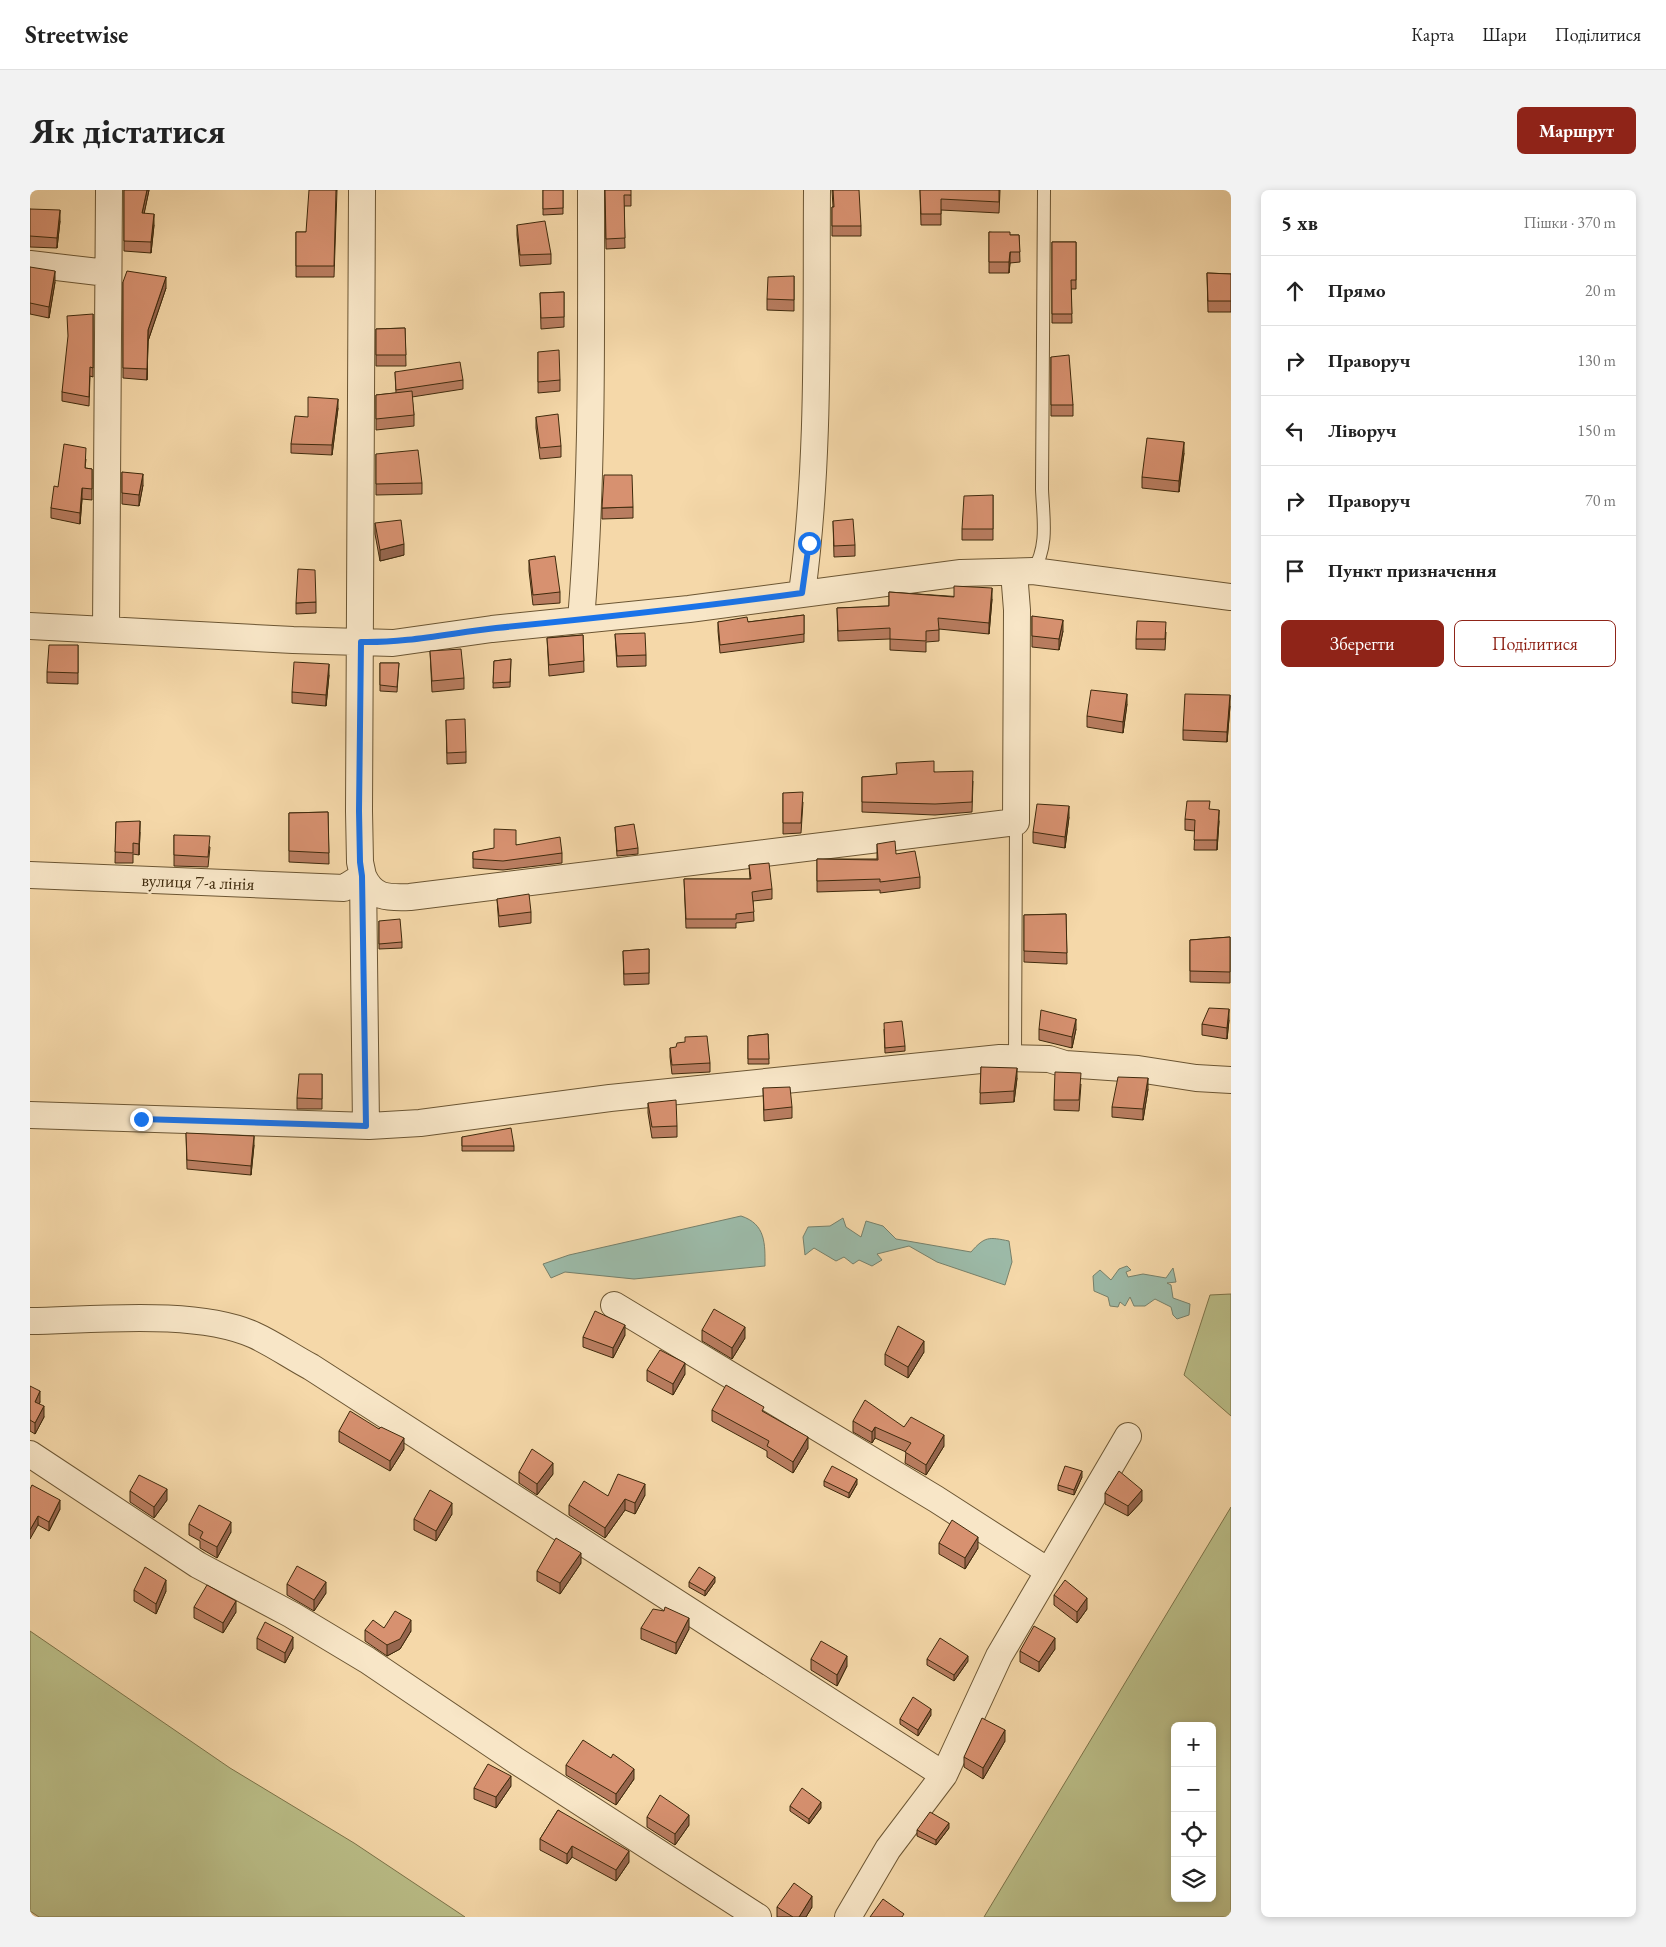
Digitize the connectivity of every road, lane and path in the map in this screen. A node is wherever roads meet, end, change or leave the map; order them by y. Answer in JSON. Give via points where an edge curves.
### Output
{"nodes":[{"id":1,"x":108,"y":190,"type":"edge"},
{"id":2,"x":362,"y":190,"type":"edge"},
{"id":3,"x":591,"y":190,"type":"edge"},
{"id":4,"x":817,"y":190,"type":"edge"},
{"id":5,"x":1044,"y":190,"type":"edge"},
{"id":6,"x":30,"y":264,"type":"edge"},
{"id":7,"x":107,"y":273,"type":"junction"},
{"id":8,"x":1024,"y":571,"type":"junction"},
{"id":9,"x":802,"y":593,"type":"junction"},
{"id":10,"x":1231,"y":597,"type":"edge"},
{"id":11,"x":581,"y":620,"type":"junction"},
{"id":12,"x":30,"y":626,"type":"edge"},
{"id":13,"x":106,"y":630,"type":"junction"},
{"id":14,"x":361,"y":642,"type":"junction"},
{"id":15,"x":1016,"y":822,"type":"junction"},
{"id":16,"x":30,"y":875,"type":"edge"},
{"id":17,"x":362,"y":876,"type":"junction"},
{"id":18,"x":1015,"y":1058,"type":"junction"},
{"id":19,"x":1231,"y":1080,"type":"edge"},
{"id":20,"x":30,"y":1115,"type":"edge"},
{"id":21,"x":366,"y":1126,"type":"junction"},
{"id":22,"x":614,"y":1305,"type":"dead end"},
{"id":23,"x":30,"y":1321,"type":"edge"},
{"id":24,"x":1128,"y":1436,"type":"dead end"},
{"id":25,"x":30,"y":1454,"type":"edge"},
{"id":26,"x":1048,"y":1571,"type":"junction"},
{"id":27,"x":944,"y":1775,"type":"junction"},
{"id":28,"x":758,"y":1917,"type":"edge"},
{"id":29,"x":848,"y":1917,"type":"edge"}],
"edges":[{"from":1,"to":7,"type":"street"},
{"from":2,"to":14,"type":"street"},
{"from":3,"to":11,"type":"street","via":[[592,334],[587,539]]},
{"from":4,"to":9,"type":"street","via":[[813,459],[809,543]]},
{"from":5,"to":8,"type":"lane","via":[[1044,533],[1041,559]]},
{"from":6,"to":7,"type":"street"},
{"from":7,"to":13,"type":"street"},
{"from":8,"to":9,"type":"street","via":[[961,573]]},
{"from":8,"to":10,"type":"street"},
{"from":8,"to":15,"type":"street","via":[[1017,610]]},
{"from":9,"to":11,"type":"street"},
{"from":11,"to":14,"type":"street","via":[[393,643]]},
{"from":12,"to":13,"type":"street"},
{"from":13,"to":14,"type":"street"},
{"from":14,"to":17,"type":"street","via":[[359,811]]},
{"from":15,"to":17,"type":"street","via":[[410,897],[376,893]]},
{"from":15,"to":18,"type":"lane"},
{"from":16,"to":17,"type":"street","name":"вулиця 7-а лінія","via":[[344,888]]},
{"from":17,"to":21,"type":"street"},
{"from":18,"to":19,"type":"street"},
{"from":18,"to":21,"type":"street","via":[[950,1062],[610,1098],[420,1123]]},
{"from":20,"to":21,"type":"street"},
{"from":22,"to":26,"type":"street","via":[[936,1499]]},
{"from":23,"to":27,"type":"street","via":[[201,1321],[253,1335],[311,1367]]},
{"from":24,"to":26,"type":"street"},
{"from":25,"to":28,"type":"street","via":[[198,1565],[367,1660]]},
{"from":26,"to":27,"type":"street","via":[[999,1656]]},
{"from":27,"to":29,"type":"street","via":[[888,1849]]}]}
